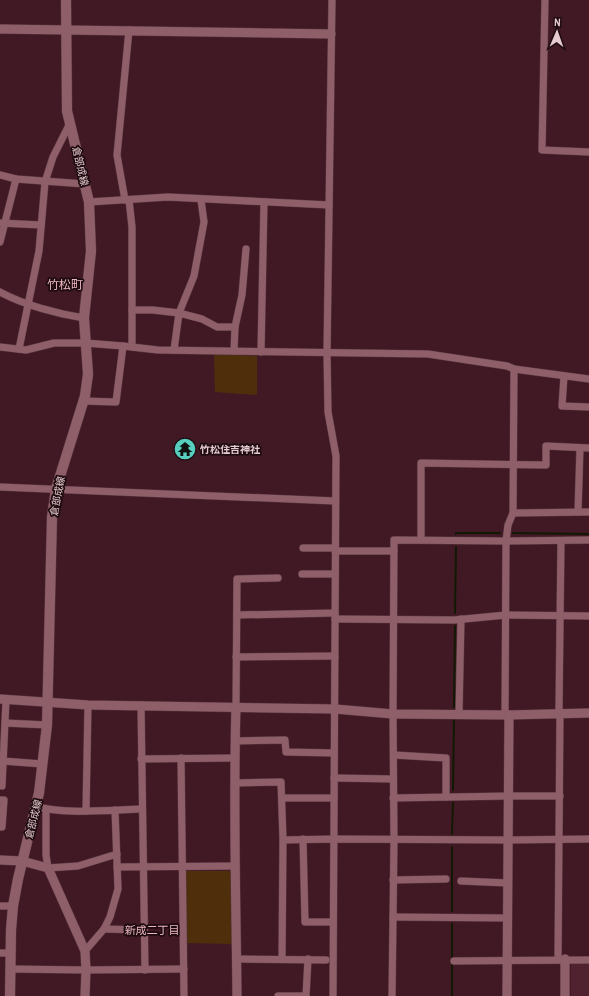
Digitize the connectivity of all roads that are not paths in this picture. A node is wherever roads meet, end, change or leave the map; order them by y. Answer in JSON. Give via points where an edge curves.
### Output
{"nodes":[{"id":1,"x":66,"y":0,"type":"edge"},
{"id":2,"x":332,"y":0,"type":"edge"},
{"id":3,"x":545,"y":0,"type":"edge"},
{"id":4,"x":0,"y":29,"type":"edge"},
{"id":5,"x":66,"y":29,"type":"junction"},
{"id":6,"x":129,"y":30,"type":"junction"},
{"id":7,"x":331,"y":34,"type":"junction"},
{"id":8,"x":70,"y":123,"type":"junction"},
{"id":9,"x":589,"y":152,"type":"edge"},
{"id":10,"x":0,"y":175,"type":"edge"},
{"id":11,"x":16,"y":179,"type":"junction"},
{"id":12,"x":45,"y":182,"type":"junction"},
{"id":13,"x":85,"y":184,"type":"junction"},
{"id":14,"x":127,"y":200,"type":"junction"},
{"id":15,"x":201,"y":200,"type":"junction"},
{"id":16,"x":89,"y":202,"type":"junction"},
{"id":17,"x":264,"y":202,"type":"junction"},
{"id":18,"x":329,"y":205,"type":"junction"},
{"id":19,"x":2,"y":223,"type":"edge"},
{"id":20,"x":41,"y":225,"type":"junction"},
{"id":21,"x":0,"y":242,"type":"edge"},
{"id":22,"x":246,"y":250,"type":"dead end"},
{"id":23,"x":0,"y":292,"type":"edge"},
{"id":24,"x":28,"y":304,"type":"junction"},
{"id":25,"x":132,"y":310,"type":"junction"},
{"id":26,"x":179,"y":313,"type":"junction"},
{"id":27,"x":84,"y":318,"type":"junction"},
{"id":28,"x":236,"y":328,"type":"junction"},
{"id":29,"x":85,"y":343,"type":"junction"},
{"id":30,"x":123,"y":346,"type":"junction"},
{"id":31,"x":0,"y":347,"type":"edge"},
{"id":32,"x":132,"y":347,"type":"junction"},
{"id":33,"x":19,"y":349,"type":"junction"},
{"id":34,"x":174,"y":350,"type":"junction"},
{"id":35,"x":234,"y":351,"type":"junction"},
{"id":36,"x":261,"y":352,"type":"junction"},
{"id":37,"x":327,"y":353,"type":"junction"},
{"id":38,"x":514,"y":369,"type":"junction"},
{"id":39,"x":564,"y":376,"type":"junction"},
{"id":40,"x":589,"y":380,"type":"edge"},
{"id":41,"x":83,"y":401,"type":"junction"},
{"id":42,"x":589,"y":407,"type":"edge"},
{"id":43,"x":580,"y":448,"type":"junction"},
{"id":44,"x":589,"y":448,"type":"edge"},
{"id":45,"x":514,"y":464,"type":"junction"},
{"id":46,"x":0,"y":487,"type":"edge"},
{"id":47,"x":56,"y":489,"type":"junction"},
{"id":48,"x":335,"y":501,"type":"junction"},
{"id":49,"x":513,"y":512,"type":"junction"},
{"id":50,"x":578,"y":512,"type":"junction"},
{"id":51,"x":589,"y":512,"type":"edge"},
{"id":52,"x":421,"y":540,"type":"junction"},
{"id":53,"x":589,"y":540,"type":"edge"},
{"id":54,"x":506,"y":541,"type":"junction"},
{"id":55,"x":561,"y":541,"type":"junction"},
{"id":56,"x":303,"y":548,"type":"dead end"},
{"id":57,"x":335,"y":550,"type":"junction"},
{"id":58,"x":394,"y":551,"type":"junction"},
{"id":59,"x":302,"y":574,"type":"dead end"},
{"id":60,"x":335,"y":574,"type":"junction"},
{"id":61,"x":278,"y":578,"type":"dead end"},
{"id":62,"x":237,"y":615,"type":"junction"},
{"id":63,"x":506,"y":615,"type":"junction"},
{"id":64,"x":560,"y":615,"type":"junction"},
{"id":65,"x":335,"y":616,"type":"junction"},
{"id":66,"x":589,"y":616,"type":"edge"},
{"id":67,"x":461,"y":619,"type":"junction"},
{"id":68,"x":393,"y":620,"type":"junction"},
{"id":69,"x":335,"y":656,"type":"junction"},
{"id":70,"x":236,"y":657,"type":"junction"},
{"id":71,"x":3,"y":700,"type":"edge"},
{"id":72,"x":47,"y":703,"type":"junction"},
{"id":73,"x":88,"y":705,"type":"junction"},
{"id":74,"x":141,"y":705,"type":"junction"},
{"id":75,"x":236,"y":706,"type":"junction"},
{"id":76,"x":335,"y":708,"type":"junction"},
{"id":77,"x":560,"y":713,"type":"junction"},
{"id":78,"x":589,"y":713,"type":"edge"},
{"id":79,"x":393,"y":714,"type":"junction"},
{"id":80,"x":459,"y":714,"type":"junction"},
{"id":81,"x":507,"y":715,"type":"junction"},
{"id":82,"x":5,"y":723,"type":"junction"},
{"id":83,"x":47,"y":725,"type":"junction"},
{"id":84,"x":2,"y":741,"type":"edge"},
{"id":85,"x":235,"y":741,"type":"junction"},
{"id":86,"x":334,"y":753,"type":"junction"},
{"id":87,"x":394,"y":755,"type":"junction"},
{"id":88,"x":181,"y":758,"type":"junction"},
{"id":89,"x":234,"y":758,"type":"junction"},
{"id":90,"x":141,"y":759,"type":"junction"},
{"id":91,"x":3,"y":761,"type":"junction"},
{"id":92,"x":42,"y":764,"type":"junction"},
{"id":93,"x":334,"y":778,"type":"junction"},
{"id":94,"x":393,"y":779,"type":"junction"},
{"id":95,"x":235,"y":782,"type":"junction"},
{"id":96,"x":2,"y":786,"type":"dead end"},
{"id":97,"x":509,"y":796,"type":"junction"},
{"id":98,"x":560,"y":796,"type":"junction"},
{"id":99,"x":446,"y":797,"type":"junction"},
{"id":100,"x":282,"y":798,"type":"junction"},
{"id":101,"x":334,"y":798,"type":"junction"},
{"id":102,"x":393,"y":798,"type":"junction"},
{"id":103,"x":0,"y":800,"type":"edge"},
{"id":104,"x":36,"y":806,"type":"junction"},
{"id":105,"x":142,"y":809,"type":"junction"},
{"id":106,"x":46,"y":810,"type":"junction"},
{"id":107,"x":115,"y":810,"type":"junction"},
{"id":108,"x":86,"y":811,"type":"junction"},
{"id":109,"x":0,"y":827,"type":"edge"},
{"id":110,"x":303,"y":839,"type":"junction"},
{"id":111,"x":334,"y":839,"type":"junction"},
{"id":112,"x":560,"y":839,"type":"junction"},
{"id":113,"x":589,"y":839,"type":"edge"},
{"id":114,"x":284,"y":840,"type":"junction"},
{"id":115,"x":394,"y":840,"type":"junction"},
{"id":116,"x":509,"y":840,"type":"junction"},
{"id":117,"x":117,"y":854,"type":"junction"},
{"id":118,"x":0,"y":860,"type":"edge"},
{"id":119,"x":22,"y":860,"type":"junction"},
{"id":120,"x":235,"y":866,"type":"junction"},
{"id":121,"x":117,"y":867,"type":"junction"},
{"id":122,"x":143,"y":867,"type":"junction"},
{"id":123,"x":182,"y":867,"type":"junction"},
{"id":124,"x":48,"y":868,"type":"junction"},
{"id":125,"x":446,"y":879,"type":"dead end"},
{"id":126,"x":393,"y":880,"type":"junction"},
{"id":127,"x":461,"y":881,"type":"dead end"},
{"id":128,"x":507,"y":882,"type":"junction"},
{"id":129,"x":0,"y":906,"type":"edge"},
{"id":130,"x":14,"y":906,"type":"junction"},
{"id":131,"x":393,"y":917,"type":"junction"},
{"id":132,"x":507,"y":918,"type":"junction"},
{"id":133,"x":333,"y":922,"type":"junction"},
{"id":134,"x":104,"y":929,"type":"junction"},
{"id":135,"x":143,"y":930,"type":"junction"},
{"id":136,"x":85,"y":951,"type":"junction"},
{"id":137,"x":11,"y":953,"type":"junction"},
{"id":138,"x":0,"y":954,"type":"edge"},
{"id":139,"x":237,"y":959,"type":"junction"},
{"id":140,"x":282,"y":959,"type":"junction"},
{"id":141,"x":308,"y":959,"type":"junction"},
{"id":142,"x":561,"y":959,"type":"junction"},
{"id":143,"x":326,"y":960,"type":"dead end"},
{"id":144,"x":589,"y":960,"type":"edge"},
{"id":145,"x":454,"y":961,"type":"dead end"},
{"id":146,"x":507,"y":961,"type":"junction"},
{"id":147,"x":10,"y":969,"type":"junction"},
{"id":148,"x":184,"y":969,"type":"junction"},
{"id":149,"x":86,"y":970,"type":"junction"},
{"id":150,"x":144,"y":970,"type":"junction"},
{"id":151,"x":10,"y":996,"type":"edge"},
{"id":152,"x":85,"y":996,"type":"edge"},
{"id":153,"x":184,"y":996,"type":"edge"},
{"id":154,"x":237,"y":996,"type":"edge"},
{"id":155,"x":278,"y":996,"type":"edge"},
{"id":156,"x":333,"y":996,"type":"edge"},
{"id":157,"x":392,"y":996,"type":"edge"},
{"id":158,"x":507,"y":996,"type":"edge"},
{"id":159,"x":565,"y":996,"type":"edge"}],
"edges":[{"from":1,"to":5,"type":"main road","name":"倉部成線"},
{"from":2,"to":7,"type":"street"},
{"from":3,"to":9,"type":"street","via":[[542,150]]},
{"from":4,"to":5,"type":"street"},
{"from":5,"to":6,"type":"street"},
{"from":5,"to":8,"type":"main road","name":"倉部成線","via":[[67,111]]},
{"from":6,"to":7,"type":"street"},
{"from":6,"to":14,"type":"street","via":[[117,155]]},
{"from":7,"to":18,"type":"street"},
{"from":8,"to":12,"type":"street","via":[[53,157]]},
{"from":8,"to":13,"type":"main road","name":"倉部成線"},
{"from":10,"to":11,"type":"street"},
{"from":11,"to":12,"type":"street"},
{"from":11,"to":19,"type":"street"},
{"from":12,"to":13,"type":"street"},
{"from":12,"to":20,"type":"street"},
{"from":13,"to":16,"type":"main road","name":"倉部成線"},
{"from":14,"to":15,"type":"street","via":[[168,197]]},
{"from":14,"to":16,"type":"street"},
{"from":14,"to":25,"type":"street","via":[[132,228]]},
{"from":15,"to":17,"type":"street"},
{"from":15,"to":26,"type":"street","via":[[204,222],[194,276]]},
{"from":16,"to":27,"type":"main road","name":"倉部成線","via":[[91,251]]},
{"from":17,"to":18,"type":"street"},
{"from":17,"to":36,"type":"street"},
{"from":18,"to":37,"type":"street"},
{"from":19,"to":20,"type":"street"},
{"from":19,"to":21,"type":"street"},
{"from":20,"to":24,"type":"street","via":[[39,252]]},
{"from":22,"to":28,"type":"street"},
{"from":23,"to":24,"type":"street"},
{"from":24,"to":27,"type":"street"},
{"from":24,"to":33,"type":"street"},
{"from":25,"to":26,"type":"street"},
{"from":25,"to":32,"type":"street"},
{"from":26,"to":28,"type":"street","via":[[202,319],[217,327]]},
{"from":26,"to":34,"type":"street"},
{"from":27,"to":29,"type":"main road","name":"倉部成線"},
{"from":28,"to":35,"type":"street"},
{"from":29,"to":30,"type":"street"},
{"from":29,"to":33,"type":"street","via":[[54,343],[26,350]]},
{"from":29,"to":41,"type":"main road","name":"倉部成線","via":[[88,374]]},
{"from":30,"to":32,"type":"street"},
{"from":30,"to":41,"type":"street","via":[[116,402]]},
{"from":31,"to":33,"type":"street"},
{"from":32,"to":34,"type":"street"},
{"from":34,"to":35,"type":"street"},
{"from":35,"to":36,"type":"street"},
{"from":36,"to":37,"type":"street"},
{"from":37,"to":38,"type":"street","via":[[428,354]]},
{"from":37,"to":48,"type":"street","via":[[328,412],[336,456]]},
{"from":38,"to":39,"type":"street"},
{"from":38,"to":45,"type":"street"},
{"from":39,"to":40,"type":"street"},
{"from":39,"to":42,"type":"street","via":[[562,406]]},
{"from":41,"to":47,"type":"main road","name":"倉部成線"},
{"from":43,"to":44,"type":"street"},
{"from":43,"to":45,"type":"street","via":[[546,446],[546,465]]},
{"from":43,"to":50,"type":"street"},
{"from":45,"to":49,"type":"street"},
{"from":45,"to":52,"type":"street","via":[[421,462]]},
{"from":46,"to":47,"type":"street"},
{"from":47,"to":48,"type":"street"},
{"from":47,"to":72,"type":"main road","name":"倉部成線","via":[[52,517]]},
{"from":48,"to":57,"type":"street"},
{"from":49,"to":50,"type":"street"},
{"from":49,"to":54,"type":"street"},
{"from":50,"to":51,"type":"street"},
{"from":52,"to":54,"type":"street"},
{"from":52,"to":58,"type":"street","via":[[394,540]]},
{"from":53,"to":55,"type":"street"},
{"from":54,"to":55,"type":"street"},
{"from":54,"to":63,"type":"street"},
{"from":55,"to":64,"type":"street"},
{"from":56,"to":57,"type":"street"},
{"from":57,"to":58,"type":"street"},
{"from":57,"to":60,"type":"street"},
{"from":58,"to":68,"type":"street"},
{"from":59,"to":60,"type":"street"},
{"from":60,"to":65,"type":"street"},
{"from":61,"to":62,"type":"street","via":[[237,579]]},
{"from":62,"to":65,"type":"street"},
{"from":62,"to":70,"type":"street"},
{"from":63,"to":64,"type":"street"},
{"from":63,"to":67,"type":"street"},
{"from":63,"to":81,"type":"street"},
{"from":64,"to":66,"type":"street"},
{"from":64,"to":77,"type":"street"},
{"from":65,"to":68,"type":"street"},
{"from":65,"to":69,"type":"street"},
{"from":67,"to":68,"type":"street"},
{"from":67,"to":80,"type":"street"},
{"from":68,"to":79,"type":"street"},
{"from":69,"to":70,"type":"street"},
{"from":69,"to":76,"type":"street"},
{"from":70,"to":75,"type":"street"},
{"from":71,"to":72,"type":"street"},
{"from":71,"to":82,"type":"street"},
{"from":72,"to":73,"type":"street"},
{"from":72,"to":83,"type":"main road","name":"倉部成線"},
{"from":73,"to":74,"type":"street"},
{"from":73,"to":108,"type":"street"},
{"from":74,"to":75,"type":"street"},
{"from":74,"to":90,"type":"street"},
{"from":75,"to":76,"type":"street"},
{"from":75,"to":85,"type":"street"},
{"from":76,"to":79,"type":"street"},
{"from":76,"to":86,"type":"street"},
{"from":77,"to":78,"type":"street"},
{"from":77,"to":81,"type":"street"},
{"from":77,"to":98,"type":"street"},
{"from":79,"to":80,"type":"street"},
{"from":79,"to":87,"type":"street"},
{"from":80,"to":81,"type":"street"},
{"from":81,"to":97,"type":"street"},
{"from":82,"to":83,"type":"street"},
{"from":82,"to":84,"type":"street"},
{"from":83,"to":92,"type":"main road","name":"倉部成線"},
{"from":84,"to":91,"type":"street"},
{"from":85,"to":86,"type":"street","via":[[285,740],[286,752]]},
{"from":85,"to":89,"type":"street"},
{"from":86,"to":93,"type":"street"},
{"from":87,"to":94,"type":"street"},
{"from":87,"to":99,"type":"street","via":[[446,758]]},
{"from":88,"to":89,"type":"street"},
{"from":88,"to":90,"type":"street"},
{"from":88,"to":123,"type":"street"},
{"from":89,"to":95,"type":"street"},
{"from":90,"to":105,"type":"street"},
{"from":91,"to":92,"type":"street"},
{"from":91,"to":96,"type":"street"},
{"from":92,"to":104,"type":"main road","name":"倉部成線"},
{"from":93,"to":94,"type":"street"},
{"from":93,"to":101,"type":"street"},
{"from":94,"to":102,"type":"street"},
{"from":95,"to":100,"type":"street","via":[[281,782]]},
{"from":95,"to":120,"type":"street"},
{"from":97,"to":98,"type":"street"},
{"from":97,"to":99,"type":"street"},
{"from":97,"to":116,"type":"street"},
{"from":98,"to":112,"type":"street"},
{"from":99,"to":102,"type":"street"},
{"from":100,"to":101,"type":"street"},
{"from":100,"to":114,"type":"street"},
{"from":101,"to":111,"type":"street"},
{"from":102,"to":115,"type":"street"},
{"from":103,"to":109,"type":"street","via":[[4,800]]},
{"from":104,"to":106,"type":"street"},
{"from":104,"to":119,"type":"main road","name":"倉部成線"},
{"from":105,"to":107,"type":"street"},
{"from":105,"to":122,"type":"street"},
{"from":106,"to":108,"type":"street"},
{"from":106,"to":124,"type":"street"},
{"from":107,"to":108,"type":"street"},
{"from":107,"to":117,"type":"street"},
{"from":110,"to":111,"type":"street"},
{"from":110,"to":114,"type":"street"},
{"from":110,"to":133,"type":"street","via":[[305,922]]},
{"from":111,"to":115,"type":"street"},
{"from":111,"to":133,"type":"street"},
{"from":112,"to":113,"type":"street"},
{"from":112,"to":116,"type":"street"},
{"from":112,"to":142,"type":"street"},
{"from":114,"to":140,"type":"street"},
{"from":115,"to":116,"type":"street"},
{"from":115,"to":126,"type":"street"},
{"from":116,"to":128,"type":"street"},
{"from":117,"to":121,"type":"street"},
{"from":117,"to":124,"type":"street","via":[[78,866]]},
{"from":118,"to":119,"type":"street"},
{"from":119,"to":124,"type":"street"},
{"from":119,"to":130,"type":"main road","name":"倉部成線"},
{"from":120,"to":123,"type":"street"},
{"from":120,"to":139,"type":"street"},
{"from":121,"to":122,"type":"street"},
{"from":121,"to":134,"type":"street","via":[[118,889]]},
{"from":122,"to":123,"type":"street"},
{"from":122,"to":135,"type":"street"},
{"from":123,"to":148,"type":"street"},
{"from":124,"to":136,"type":"street"},
{"from":125,"to":126,"type":"street"},
{"from":126,"to":131,"type":"street"},
{"from":127,"to":128,"type":"street"},
{"from":128,"to":132,"type":"street"},
{"from":129,"to":130,"type":"street"},
{"from":130,"to":137,"type":"main road","name":"倉部成線"},
{"from":131,"to":132,"type":"street"},
{"from":131,"to":157,"type":"street"},
{"from":132,"to":146,"type":"street"},
{"from":133,"to":156,"type":"street"},
{"from":134,"to":135,"type":"street"},
{"from":134,"to":136,"type":"street"},
{"from":135,"to":150,"type":"street"},
{"from":136,"to":149,"type":"street"},
{"from":137,"to":138,"type":"street"},
{"from":137,"to":147,"type":"main road","name":"倉部成線"},
{"from":139,"to":140,"type":"street"},
{"from":139,"to":154,"type":"street"},
{"from":140,"to":141,"type":"street"},
{"from":141,"to":143,"type":"street"},
{"from":141,"to":155,"type":"street","via":[[306,996]]},
{"from":142,"to":144,"type":"street"},
{"from":142,"to":146,"type":"street"},
{"from":142,"to":159,"type":"street"},
{"from":145,"to":146,"type":"street"},
{"from":146,"to":158,"type":"street"},
{"from":147,"to":149,"type":"street"},
{"from":147,"to":151,"type":"main road","name":"倉部成線"},
{"from":148,"to":150,"type":"street"},
{"from":148,"to":153,"type":"street"},
{"from":149,"to":150,"type":"street"},
{"from":149,"to":152,"type":"street"}]}
